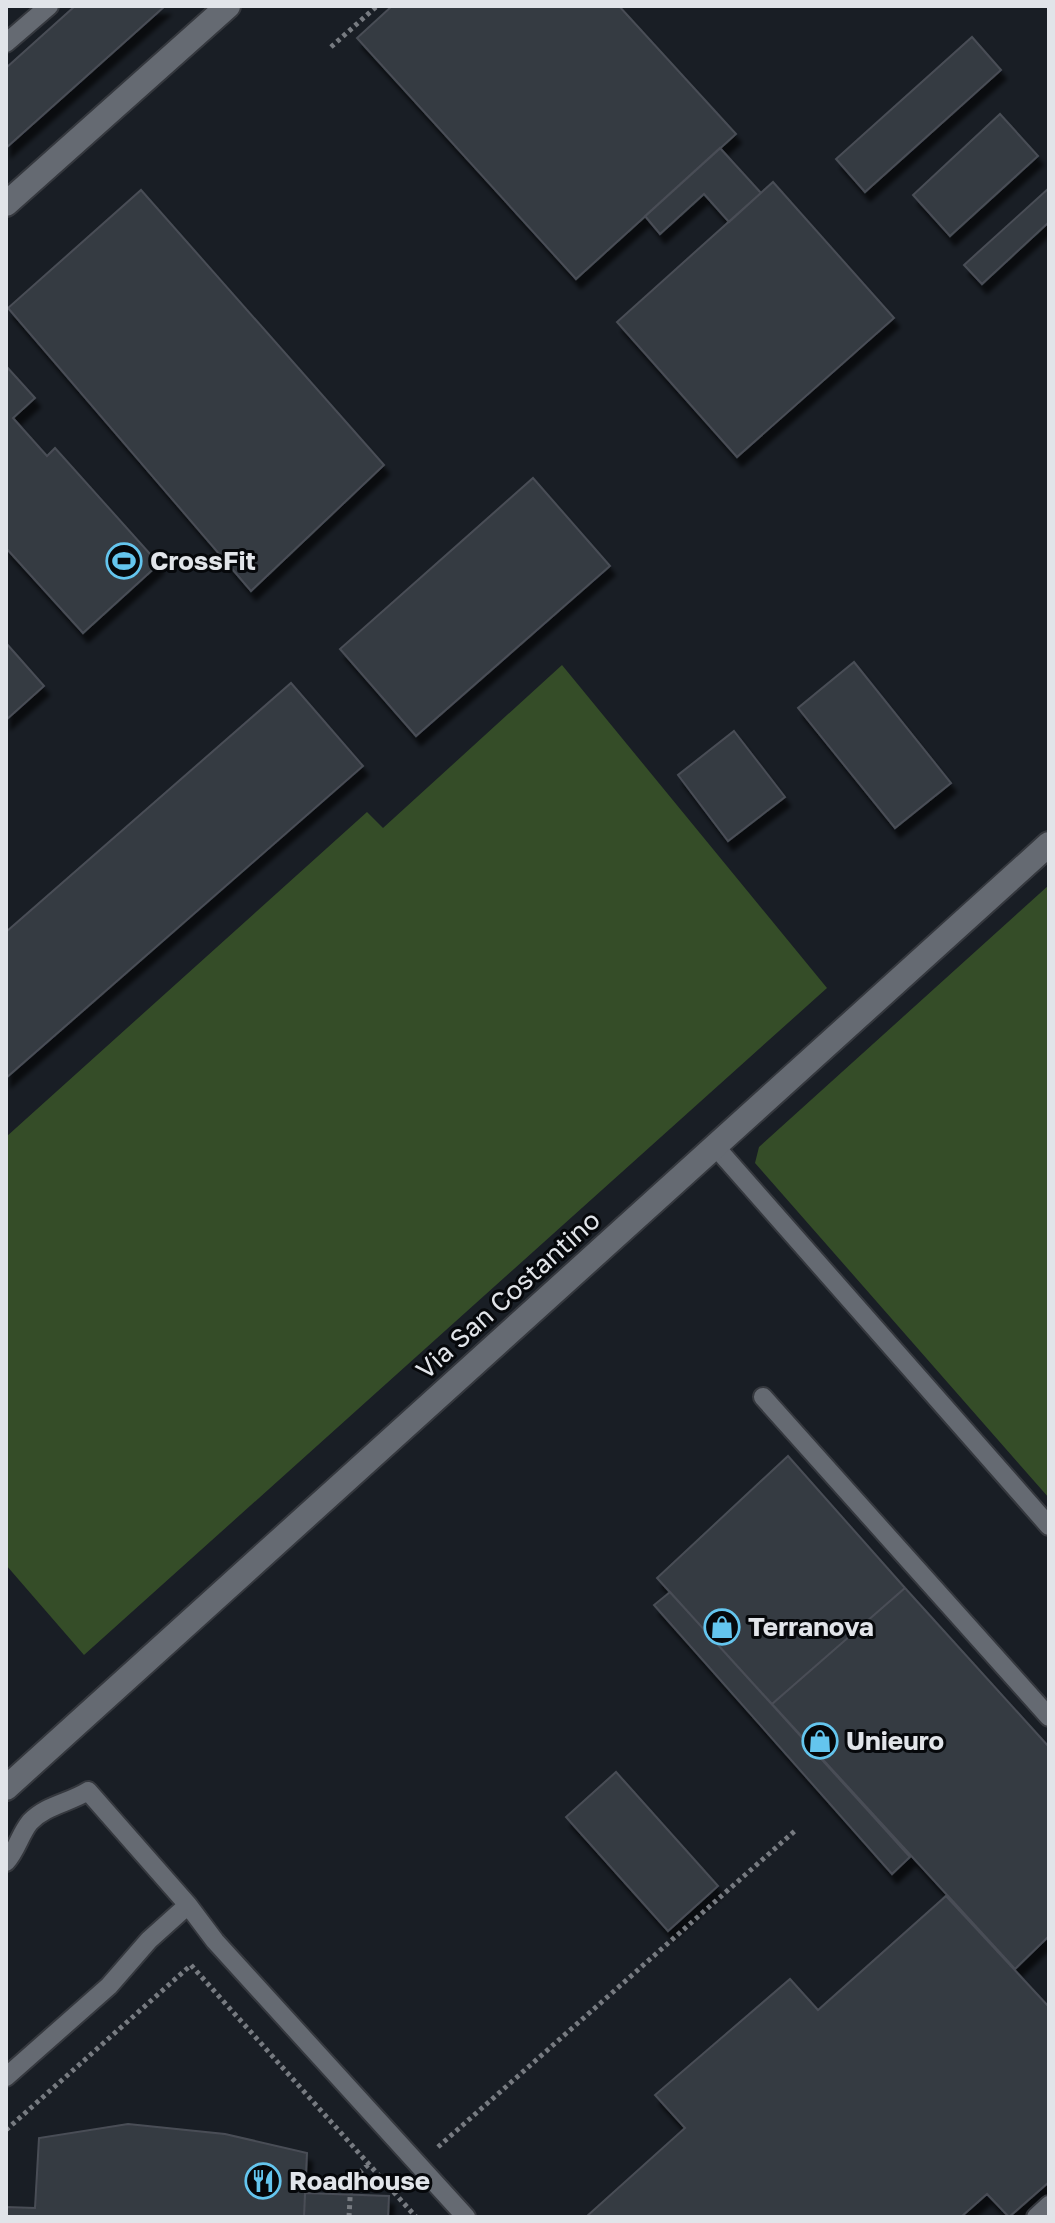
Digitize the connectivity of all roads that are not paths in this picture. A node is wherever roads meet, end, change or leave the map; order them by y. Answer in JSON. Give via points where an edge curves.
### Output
{"nodes":[{"id":1,"x":49,"y":6,"type":"edge"},
{"id":2,"x":228,"y":6,"type":"edge"},
{"id":3,"x":6,"y":43,"type":"edge"},
{"id":4,"x":6,"y":204,"type":"edge"},
{"id":5,"x":1049,"y":844,"type":"edge"},
{"id":6,"x":714,"y":1145,"type":"junction"},
{"id":7,"x":763,"y":1397,"type":"dead end"},
{"id":8,"x":1049,"y":1526,"type":"edge"},
{"id":9,"x":1049,"y":1717,"type":"edge"},
{"id":10,"x":6,"y":1788,"type":"edge"},
{"id":11,"x":6,"y":1862,"type":"edge"},
{"id":12,"x":188,"y":1905,"type":"junction"},
{"id":13,"x":6,"y":2077,"type":"edge"},
{"id":14,"x":1049,"y":2205,"type":"edge"},
{"id":15,"x":466,"y":2217,"type":"edge"},
{"id":16,"x":1036,"y":2217,"type":"edge"}],
"edges":[{"from":1,"to":3,"type":"lane"},
{"from":2,"to":4,"type":"street"},
{"from":5,"to":6,"type":"street","name":"Via San Costantino"},
{"from":6,"to":8,"type":"lane"},
{"from":6,"to":10,"type":"street","name":"Via San Costantino"},
{"from":7,"to":9,"type":"lane"},
{"from":11,"to":12,"type":"lane","via":[[43,1811],[88,1791]]},
{"from":12,"to":13,"type":"lane","via":[[109,1986]]},
{"from":12,"to":15,"type":"lane"},
{"from":14,"to":16,"type":"lane"}]}
